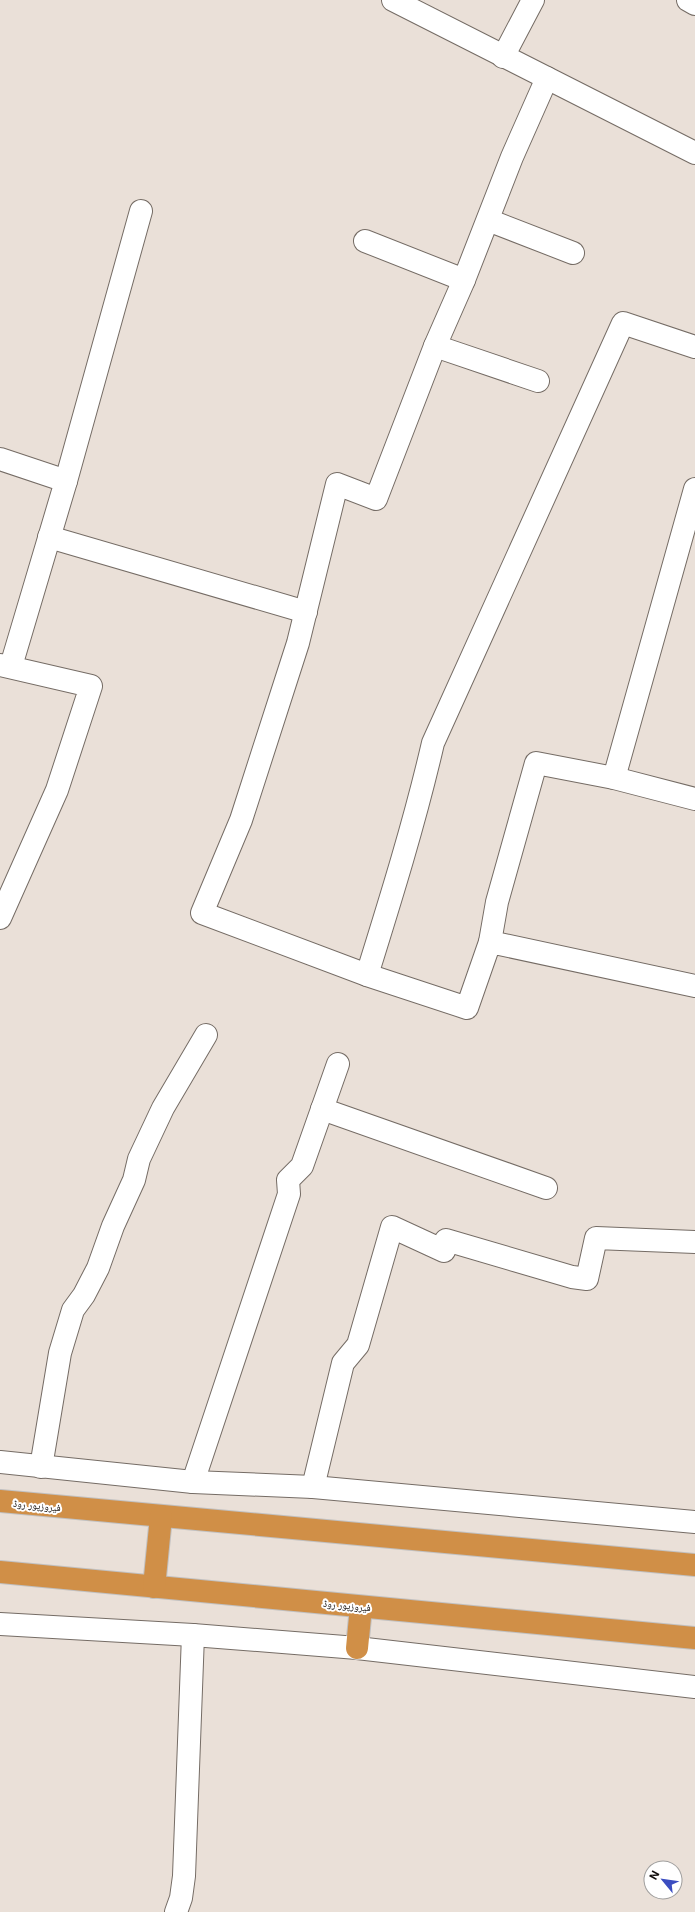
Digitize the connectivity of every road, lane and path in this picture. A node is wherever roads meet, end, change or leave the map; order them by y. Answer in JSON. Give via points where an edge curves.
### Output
{"nodes":[{"id":1,"x":394,"y":0,"type":"edge"},
{"id":2,"x":533,"y":0,"type":"edge"},
{"id":3,"x":688,"y":0,"type":"edge"},
{"id":4,"x":695,"y":4,"type":"edge"},
{"id":5,"x":503,"y":57,"type":"junction"},
{"id":6,"x":547,"y":78,"type":"junction"},
{"id":7,"x":695,"y":152,"type":"edge"},
{"id":8,"x":141,"y":210,"type":"dead end"},
{"id":9,"x":488,"y":220,"type":"junction"},
{"id":10,"x":366,"y":241,"type":"dead end"},
{"id":11,"x":573,"y":253,"type":"dead end"},
{"id":12,"x":464,"y":280,"type":"junction"},
{"id":13,"x":435,"y":346,"type":"junction"},
{"id":14,"x":695,"y":347,"type":"edge"},
{"id":15,"x":538,"y":381,"type":"dead end"},
{"id":16,"x":0,"y":459,"type":"edge"},
{"id":17,"x":66,"y":481,"type":"junction"},
{"id":18,"x":695,"y":489,"type":"edge"},
{"id":19,"x":49,"y":537,"type":"junction"},
{"id":20,"x":306,"y":612,"type":"junction"},
{"id":21,"x":5,"y":665,"type":"edge"},
{"id":22,"x":614,"y":778,"type":"junction"},
{"id":23,"x":695,"y":799,"type":"edge"},
{"id":24,"x":0,"y":918,"type":"edge"},
{"id":25,"x":490,"y":942,"type":"junction"},
{"id":26,"x":367,"y":975,"type":"junction"},
{"id":27,"x":695,"y":986,"type":"edge"},
{"id":28,"x":206,"y":1035,"type":"dead end"},
{"id":29,"x":338,"y":1064,"type":"dead end"},
{"id":30,"x":322,"y":1109,"type":"junction"},
{"id":31,"x":546,"y":1188,"type":"dead end"},
{"id":32,"x":695,"y":1242,"type":"edge"},
{"id":33,"x":0,"y":1462,"type":"edge"},
{"id":34,"x":40,"y":1467,"type":"junction"},
{"id":35,"x":193,"y":1482,"type":"junction"},
{"id":36,"x":313,"y":1487,"type":"junction"},
{"id":37,"x":0,"y":1501,"type":"edge"},
{"id":38,"x":161,"y":1517,"type":"junction"},
{"id":39,"x":695,"y":1522,"type":"edge"},
{"id":40,"x":695,"y":1565,"type":"edge"},
{"id":41,"x":0,"y":1572,"type":"edge"},
{"id":42,"x":154,"y":1586,"type":"junction"},
{"id":43,"x":361,"y":1607,"type":"junction"},
{"id":44,"x":0,"y":1624,"type":"edge"},
{"id":45,"x":193,"y":1635,"type":"junction"},
{"id":46,"x":695,"y":1638,"type":"edge"},
{"id":47,"x":358,"y":1648,"type":"junction"},
{"id":48,"x":695,"y":1686,"type":"edge"},
{"id":49,"x":176,"y":1912,"type":"edge"}],
"edges":[{"from":1,"to":5,"type":"street"},
{"from":2,"to":5,"type":"street"},
{"from":3,"to":4,"type":"street"},
{"from":5,"to":6,"type":"street"},
{"from":6,"to":7,"type":"street"},
{"from":6,"to":9,"type":"street","via":[[512,157]]},
{"from":8,"to":17,"type":"street"},
{"from":9,"to":11,"type":"street"},
{"from":9,"to":12,"type":"street"},
{"from":10,"to":12,"type":"street"},
{"from":12,"to":13,"type":"street"},
{"from":13,"to":15,"type":"street"},
{"from":13,"to":20,"type":"street","via":[[376,499],[338,484]]},
{"from":14,"to":26,"type":"street","via":[[623,323],[433,743],[400,870]]},
{"from":16,"to":17,"type":"street"},
{"from":17,"to":19,"type":"street"},
{"from":18,"to":22,"type":"street"},
{"from":19,"to":20,"type":"street"},
{"from":19,"to":21,"type":"street"},
{"from":20,"to":26,"type":"street","via":[[241,820],[202,913]]},
{"from":21,"to":24,"type":"street","via":[[91,686],[57,790]]},
{"from":22,"to":23,"type":"street"},
{"from":22,"to":25,"type":"street","via":[[536,763],[497,902]]},
{"from":25,"to":26,"type":"street","via":[[467,1008]]},
{"from":25,"to":27,"type":"street"},
{"from":28,"to":34,"type":"street","via":[[163,1108],[138,1159],[134,1180],[113,1226],[98,1268],[73,1310],[60,1353]]},
{"from":29,"to":30,"type":"street"},
{"from":30,"to":31,"type":"street"},
{"from":30,"to":35,"type":"street","via":[[302,1166],[288,1180],[289,1194]]},
{"from":32,"to":36,"type":"street","via":[[596,1238],[587,1279],[572,1277],[446,1240],[444,1251],[392,1227],[358,1345],[343,1363]]},
{"from":33,"to":34,"type":"street"},
{"from":34,"to":35,"type":"street"},
{"from":35,"to":36,"type":"street"},
{"from":36,"to":39,"type":"street"},
{"from":37,"to":38,"type":"highway","name":"فیروزپور روڈ"},
{"from":38,"to":40,"type":"highway","name":"فیروزپور روڈ"},
{"from":38,"to":42,"type":"highway"},
{"from":41,"to":42,"type":"highway","name":"فیروزپور روڈ"},
{"from":42,"to":43,"type":"highway","name":"فیروزپور روڈ"},
{"from":43,"to":46,"type":"highway","name":"فیروزپور روڈ"},
{"from":43,"to":47,"type":"highway"},
{"from":44,"to":45,"type":"street"},
{"from":45,"to":47,"type":"street"},
{"from":45,"to":49,"type":"street","via":[[184,1876]]},
{"from":47,"to":48,"type":"street"}]}
